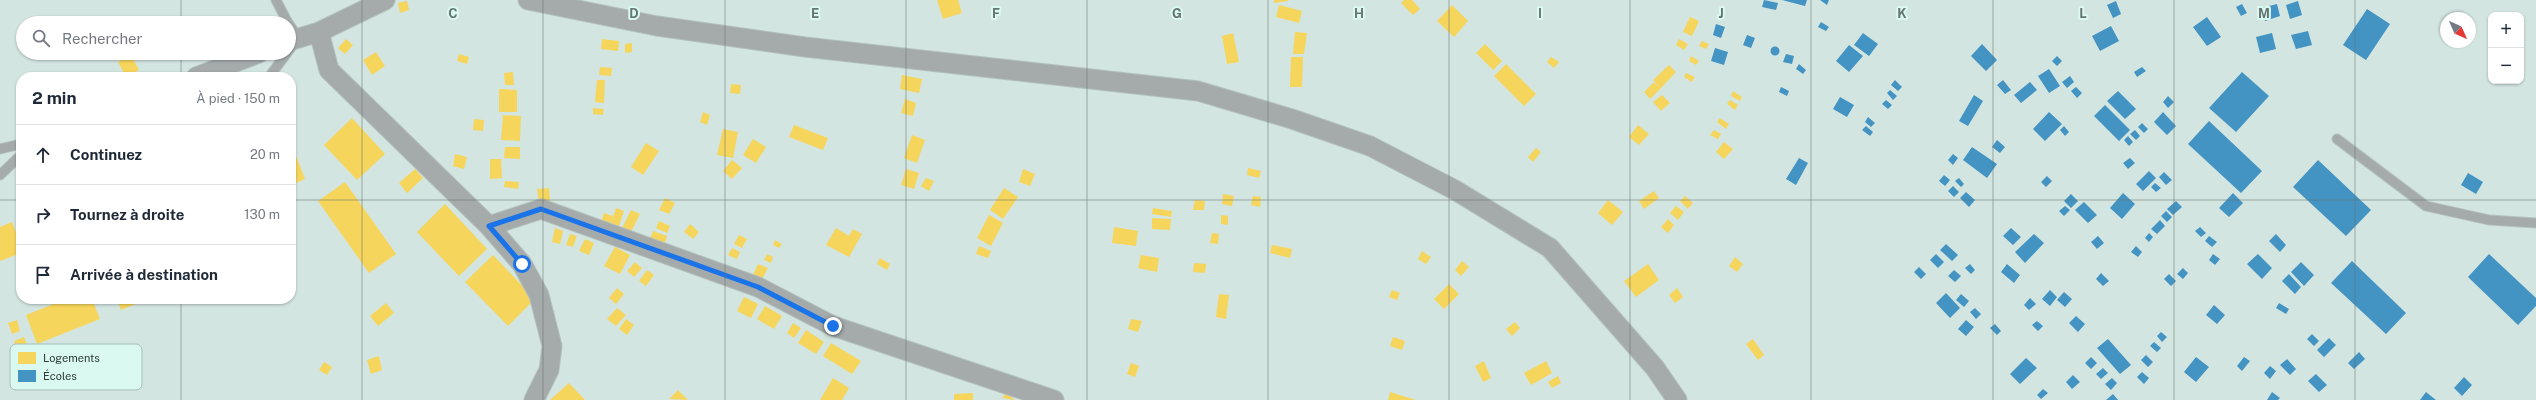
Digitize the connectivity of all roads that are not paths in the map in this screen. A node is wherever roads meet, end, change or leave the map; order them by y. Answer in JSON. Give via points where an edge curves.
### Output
{"nodes":[{"id":1,"x":276,"y":0,"type":"edge"},
{"id":2,"x":385,"y":0,"type":"edge"},
{"id":3,"x":528,"y":0,"type":"edge"},
{"id":4,"x":283,"y":16,"type":"edge"},
{"id":5,"x":319,"y":32,"type":"junction"},
{"id":6,"x":296,"y":34,"type":"edge"},
{"id":7,"x":241,"y":60,"type":"edge"},
{"id":8,"x":282,"y":60,"type":"edge"},
{"id":9,"x":209,"y":72,"type":"edge"},
{"id":10,"x":274,"y":72,"type":"edge"},
{"id":11,"x":2337,"y":139,"type":"dead end"},
{"id":12,"x":16,"y":145,"type":"edge"},
{"id":13,"x":0,"y":149,"type":"edge"},
{"id":14,"x":16,"y":160,"type":"edge"},
{"id":15,"x":0,"y":175,"type":"edge"},
{"id":16,"x":2536,"y":224,"type":"edge"},
{"id":17,"x":489,"y":226,"type":"junction"},
{"id":18,"x":534,"y":400,"type":"edge"},
{"id":19,"x":1054,"y":400,"type":"edge"},
{"id":20,"x":1677,"y":400,"type":"edge"}],
"edges":[{"from":1,"to":4,"type":"lane"},
{"from":2,"to":5,"type":"street"},
{"from":3,"to":20,"type":"street","via":[[657,26],[805,48],[1198,91],[1314,126],[1370,146],[1413,168],[1455,190],[1550,248],[1655,368]]},
{"from":5,"to":6,"type":"street"},
{"from":5,"to":17,"type":"street","via":[[329,70]]},
{"from":7,"to":9,"type":"street"},
{"from":8,"to":10,"type":"lane"},
{"from":11,"to":16,"type":"lane","via":[[2426,206],[2489,220]]},
{"from":12,"to":13,"type":"lane"},
{"from":14,"to":15,"type":"lane"},
{"from":17,"to":18,"type":"street","via":[[522,264],[539,295],[552,346],[549,370]]},
{"from":17,"to":19,"type":"street","via":[[541,209],[758,287],[833,326]]}]}
